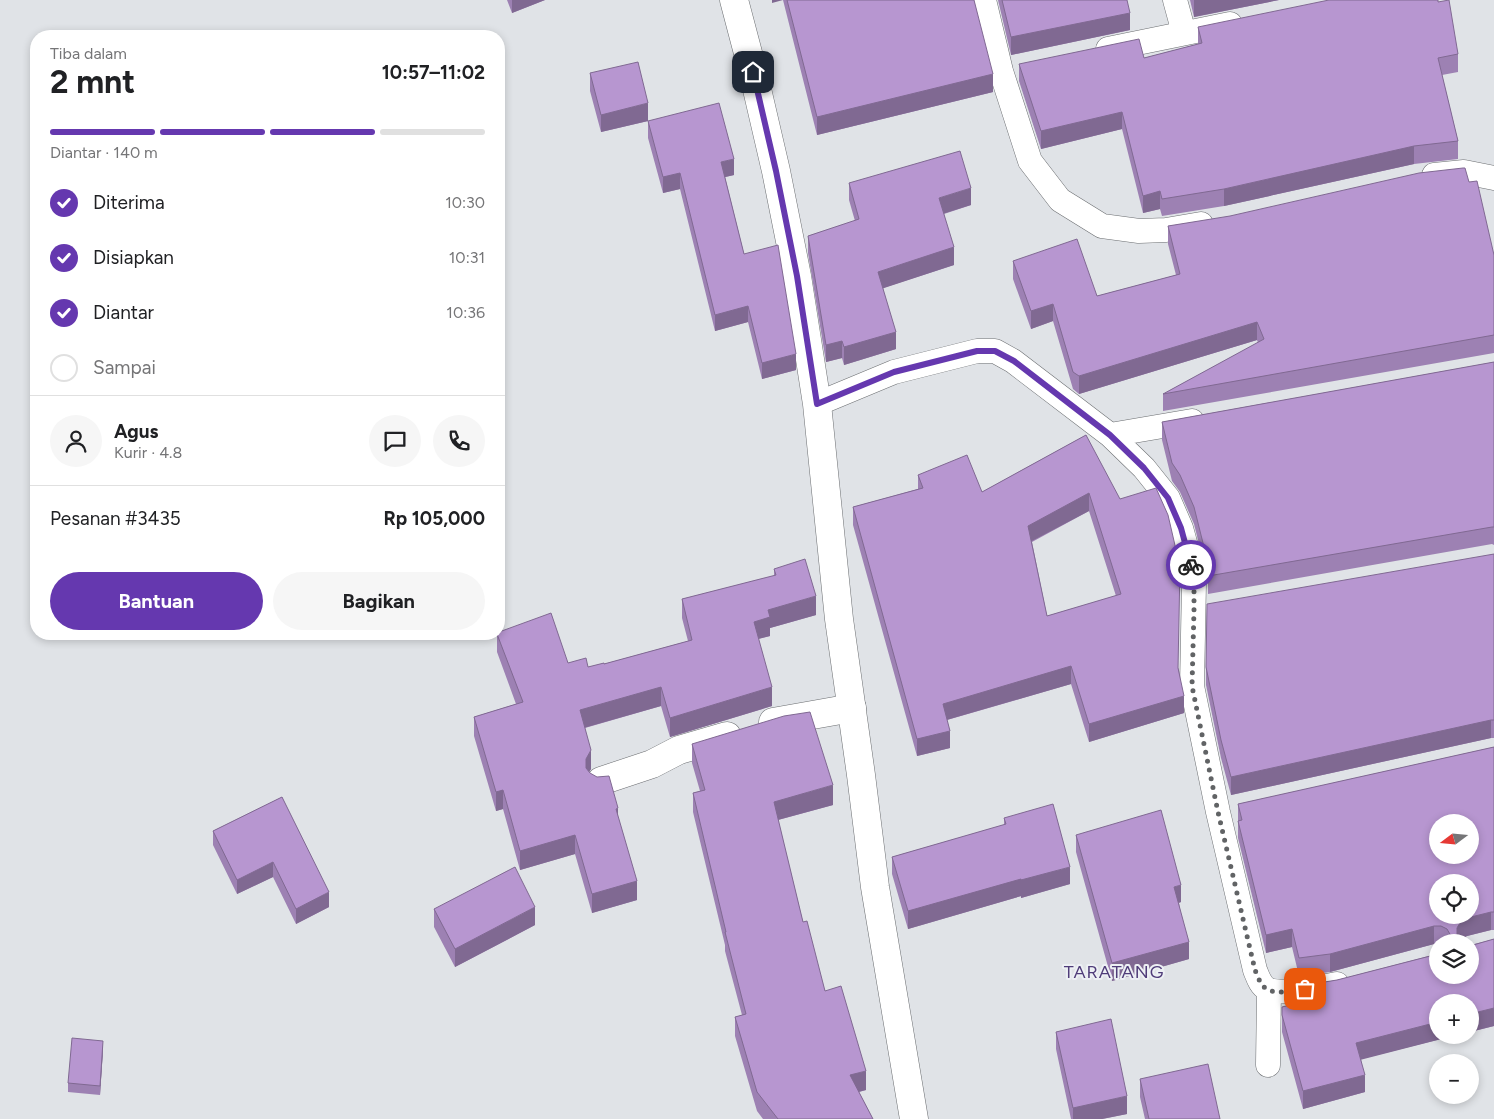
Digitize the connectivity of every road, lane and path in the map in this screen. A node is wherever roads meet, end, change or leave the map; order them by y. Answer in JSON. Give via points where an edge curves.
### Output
{"nodes":[{"id":1,"x":734,"y":0,"type":"edge"},
{"id":2,"x":984,"y":0,"type":"edge"},
{"id":3,"x":1175,"y":0,"type":"edge"},
{"id":4,"x":1250,"y":20,"type":"edge"},
{"id":5,"x":1184,"y":33,"type":"junction"},
{"id":6,"x":1088,"y":53,"type":"edge"},
{"id":7,"x":1417,"y":177,"type":"edge"},
{"id":8,"x":1494,"y":178,"type":"edge"},
{"id":9,"x":1218,"y":222,"type":"edge"},
{"id":10,"x":817,"y":404,"type":"junction"},
{"id":11,"x":1217,"y":416,"type":"edge"},
{"id":12,"x":1110,"y":435,"type":"junction"},
{"id":13,"x":852,"y":708,"type":"junction"},
{"id":14,"x":601,"y":781,"type":"edge"},
{"id":15,"x":1362,"y":977,"type":"edge"},
{"id":16,"x":1269,"y":991,"type":"junction"},
{"id":17,"x":1268,"y":1065,"type":"dead end"},
{"id":18,"x":914,"y":1119,"type":"edge"}],
"edges":[{"from":1,"to":10,"type":"street","via":[[776,171]]},
{"from":2,"to":9,"type":"lane","via":[[1011,69],[1030,161],[1060,200],[1102,226],[1139,231]]},
{"from":3,"to":5,"type":"lane"},
{"from":4,"to":5,"type":"lane"},
{"from":5,"to":6,"type":"lane"},
{"from":7,"to":8,"type":"lane","via":[[1464,172]]},
{"from":10,"to":12,"type":"lane","via":[[894,372],[977,351],[995,351],[1014,361]]},
{"from":10,"to":13,"type":"street","via":[[838,610]]},
{"from":11,"to":12,"type":"lane"},
{"from":12,"to":16,"type":"lane","via":[[1144,468],[1168,498],[1181,528],[1194,583],[1204,608],[1192,686],[1228,810],[1255,970]]},
{"from":13,"to":14,"type":"street","via":[[780,720],[680,750],[652,764]]},
{"from":13,"to":18,"type":"street","via":[[875,887]]},
{"from":15,"to":16,"type":"lane","via":[[1333,985]]},
{"from":16,"to":17,"type":"lane"}]}
